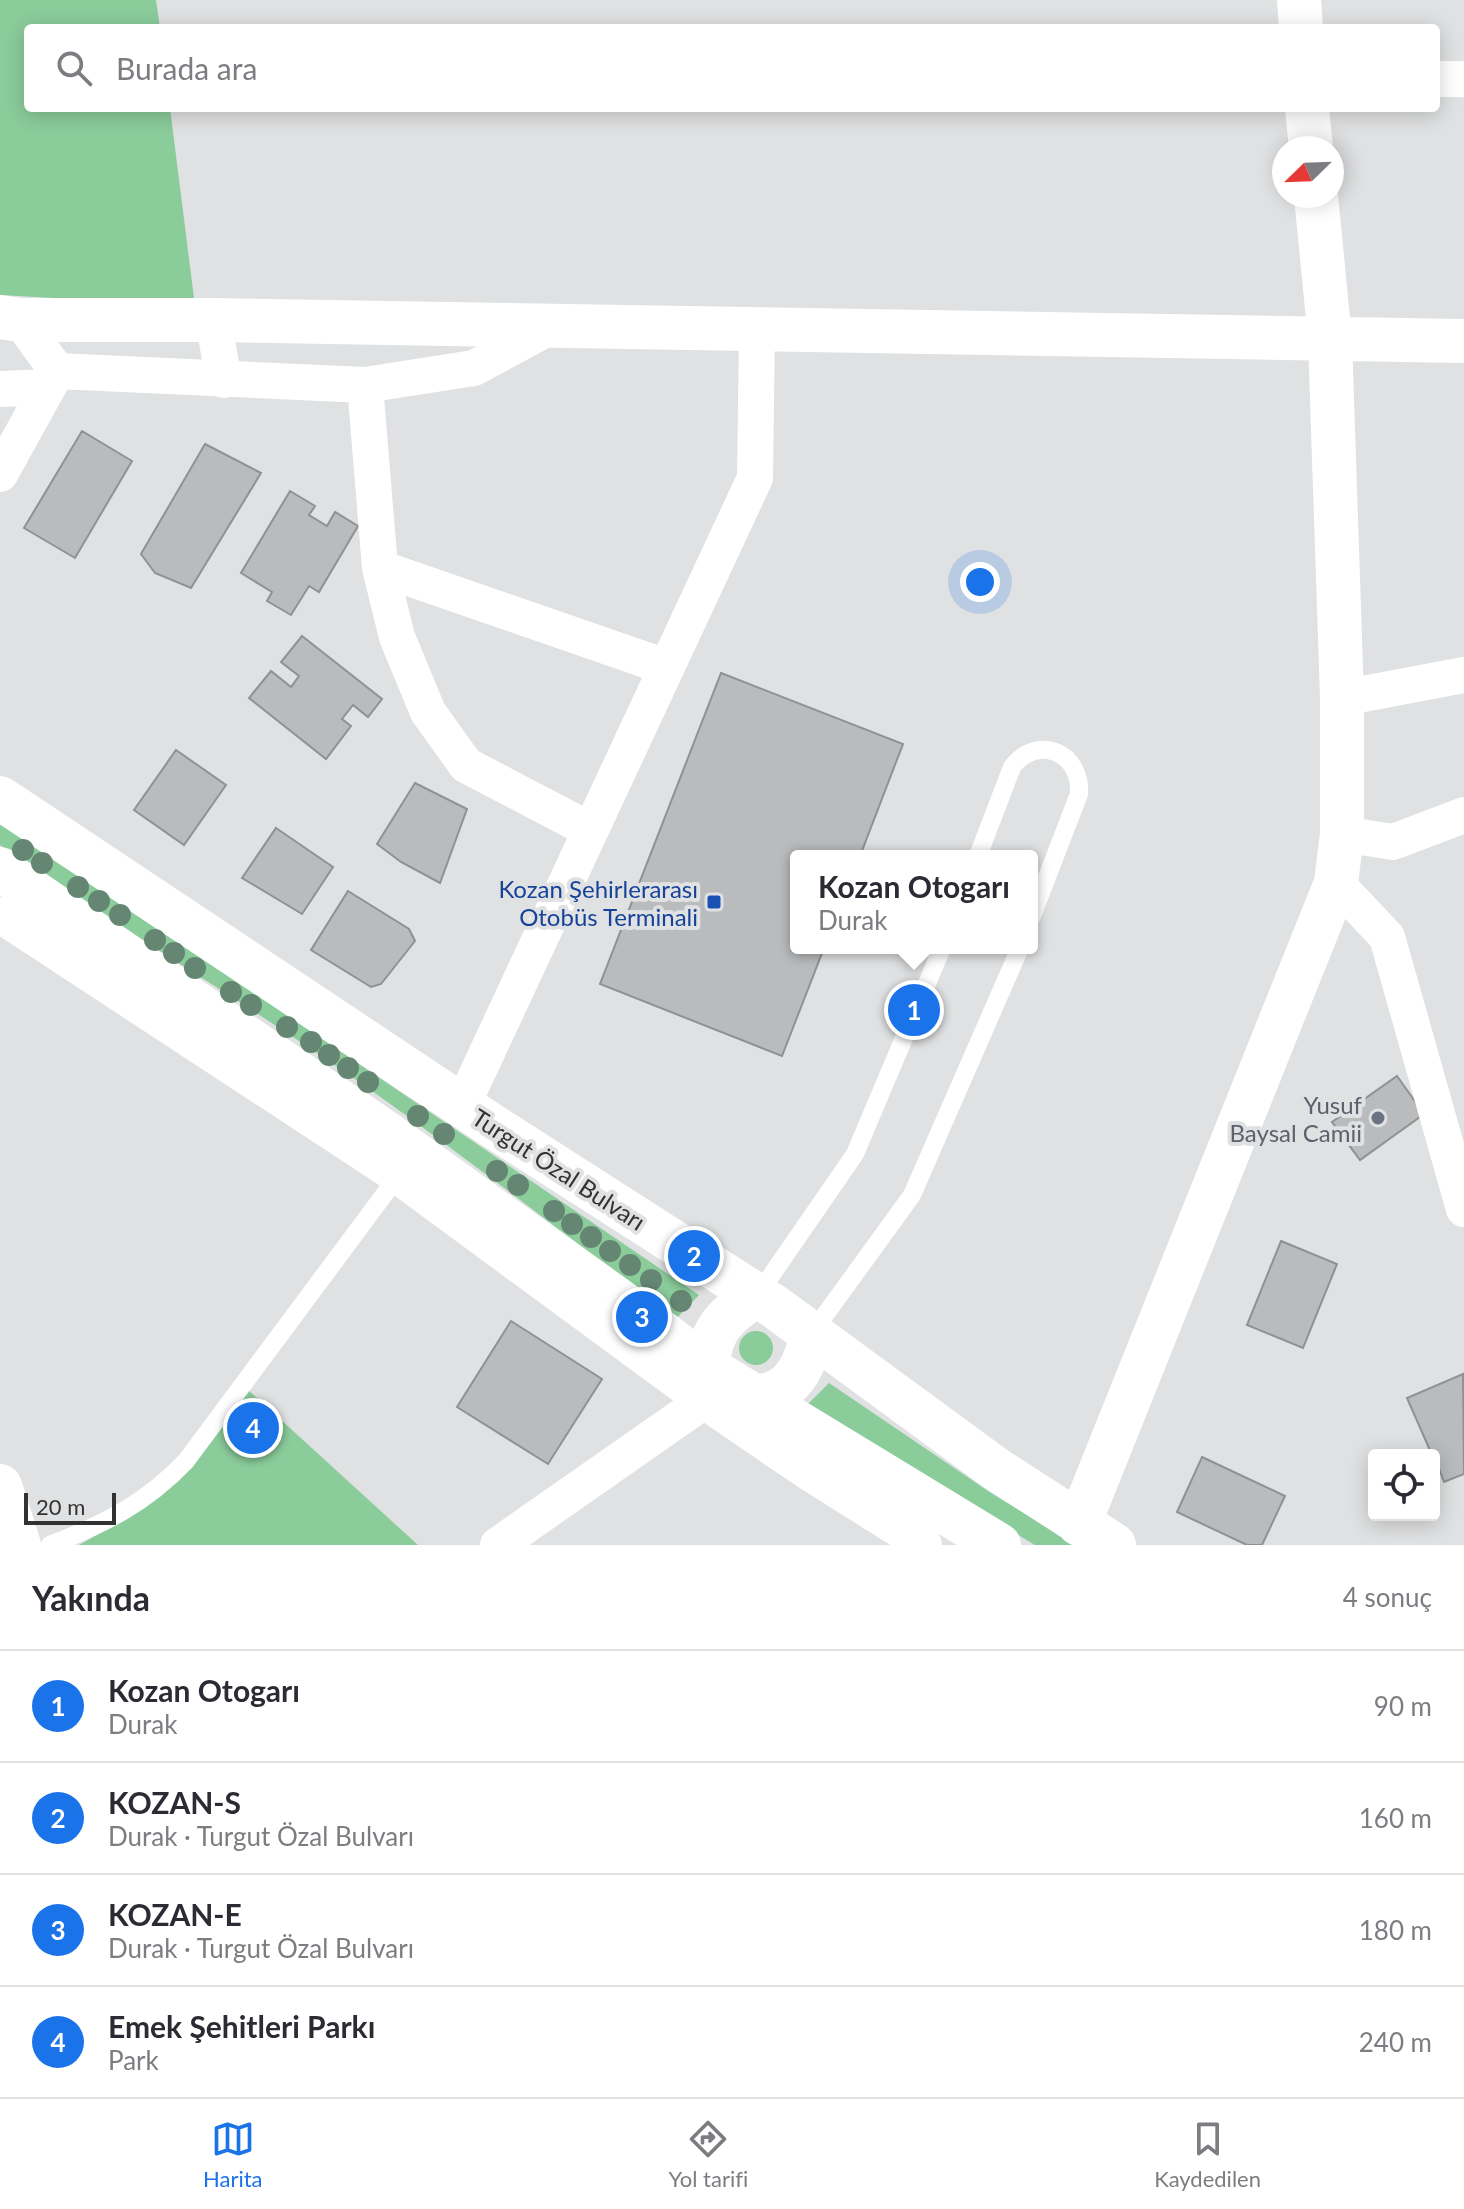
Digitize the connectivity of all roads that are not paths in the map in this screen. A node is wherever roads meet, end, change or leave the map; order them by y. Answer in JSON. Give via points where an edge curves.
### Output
{"nodes":[{"id":1,"x":1299,"y":0,"type":"edge"},
{"id":2,"x":1301,"y":24,"type":"edge"},
{"id":3,"x":1440,"y":79,"type":"edge"},
{"id":4,"x":1464,"y":79,"type":"edge"},
{"id":5,"x":1307,"y":112,"type":"edge"},
{"id":6,"x":1310,"y":136,"type":"edge"},
{"id":7,"x":1317,"y":208,"type":"edge"},
{"id":8,"x":7,"y":320,"type":"edge"},
{"id":9,"x":213,"y":320,"type":"junction"},
{"id":10,"x":550,"y":327,"type":"junction"},
{"id":11,"x":757,"y":329,"type":"junction"},
{"id":12,"x":1330,"y":339,"type":"junction"},
{"id":13,"x":1464,"y":341,"type":"edge"},
{"id":14,"x":53,"y":379,"type":"junction"},
{"id":15,"x":224,"y":380,"type":"junction"},
{"id":16,"x":365,"y":385,"type":"junction"},
{"id":17,"x":0,"y":389,"type":"edge"},
{"id":18,"x":0,"y":474,"type":"edge"},
{"id":19,"x":380,"y":568,"type":"junction"},
{"id":20,"x":666,"y":667,"type":"junction"},
{"id":21,"x":1464,"y":675,"type":"edge"},
{"id":22,"x":1342,"y":698,"type":"junction"},
{"id":23,"x":0,"y":798,"type":"edge"},
{"id":24,"x":1464,"y":815,"type":"edge"},
{"id":25,"x":590,"y":830,"type":"junction"},
{"id":26,"x":1342,"y":834,"type":"junction"},
{"id":27,"x":980,"y":850,"type":"edge"},
{"id":28,"x":0,"y":869,"type":"edge"},
{"id":29,"x":1336,"y":883,"type":"junction"},
{"id":30,"x":1038,"y":900,"type":"edge"},
{"id":31,"x":0,"y":915,"type":"edge"},
{"id":32,"x":939,"y":954,"type":"edge"},
{"id":33,"x":1017,"y":954,"type":"edge"},
{"id":34,"x":462,"y":1106,"type":"junction"},
{"id":35,"x":398,"y":1176,"type":"junction"},
{"id":36,"x":1464,"y":1209,"type":"edge"},
{"id":37,"x":757,"y":1296,"type":"junction"},
{"id":38,"x":812,"y":1333,"type":"junction"},
{"id":39,"x":706,"y":1385,"type":"junction"},
{"id":40,"x":754,"y":1397,"type":"junction"},
{"id":41,"x":0,"y":1486,"type":"edge"},
{"id":42,"x":1097,"y":1534,"type":"edge"},
{"id":43,"x":19,"y":1545,"type":"edge"},
{"id":44,"x":50,"y":1545,"type":"edge"},
{"id":45,"x":498,"y":1545,"type":"edge"},
{"id":46,"x":924,"y":1545,"type":"edge"},
{"id":47,"x":999,"y":1545,"type":"edge"}],
"edges":[{"from":1,"to":2,"type":"main road"},
{"from":3,"to":4,"type":"street"},
{"from":5,"to":6,"type":"main road"},
{"from":7,"to":12,"type":"main road"},
{"from":8,"to":9,"type":"main road"},
{"from":8,"to":14,"type":"street"},
{"from":9,"to":10,"type":"main road"},
{"from":9,"to":15,"type":"street"},
{"from":10,"to":11,"type":"main road"},
{"from":10,"to":16,"type":"street","via":[[474,368]]},
{"from":11,"to":12,"type":"main road"},
{"from":11,"to":20,"type":"street","via":[[755,478]]},
{"from":12,"to":13,"type":"main road"},
{"from":12,"to":22,"type":"main road"},
{"from":14,"to":15,"type":"street"},
{"from":14,"to":17,"type":"street"},
{"from":14,"to":18,"type":"street"},
{"from":15,"to":16,"type":"street"},
{"from":16,"to":19,"type":"street"},
{"from":19,"to":20,"type":"street"},
{"from":19,"to":25,"type":"street","via":[[397,637],[428,712],[466,765]]},
{"from":20,"to":25,"type":"street"},
{"from":21,"to":22,"type":"street"},
{"from":22,"to":26,"type":"main road"},
{"from":23,"to":34,"type":"main road","name":"Turgut Özal Bulvarı"},
{"from":24,"to":26,"type":"street","via":[[1393,842]]},
{"from":25,"to":34,"type":"street"},
{"from":26,"to":29,"type":"main road"},
{"from":27,"to":30,"type":"lane","via":[[1018,759],[1042,750],[1062,755],[1080,782],[1079,794]]},
{"from":28,"to":39,"type":"main road","via":[[389,1135],[642,1317]]},
{"from":29,"to":36,"type":"street","via":[[1387,937]]},
{"from":29,"to":42,"type":"main road"},
{"from":31,"to":35,"type":"street"},
{"from":32,"to":37,"type":"lane","via":[[855,1154]]},
{"from":33,"to":38,"type":"lane","via":[[912,1195]]},
{"from":34,"to":37,"type":"main road","name":"Turgut Özal Bulvarı"},
{"from":35,"to":39,"type":"street"},
{"from":35,"to":44,"type":"lane","via":[[186,1461],[123,1513]]},
{"from":37,"to":38,"type":"main road","name":"Turgut Özal Bulvarı"},
{"from":37,"to":39,"type":"main road","via":[[724,1318],[709,1347]]},
{"from":38,"to":40,"type":"main road","via":[[800,1374],[783,1390]]},
{"from":38,"to":42,"type":"main road","name":"Turgut Özal Bulvarı","via":[[908,1407]]},
{"from":39,"to":40,"type":"main road"},
{"from":39,"to":45,"type":"street"},
{"from":39,"to":46,"type":"street","via":[[805,1470]]},
{"from":40,"to":47,"type":"main road"},
{"from":41,"to":43,"type":"main road"}]}
